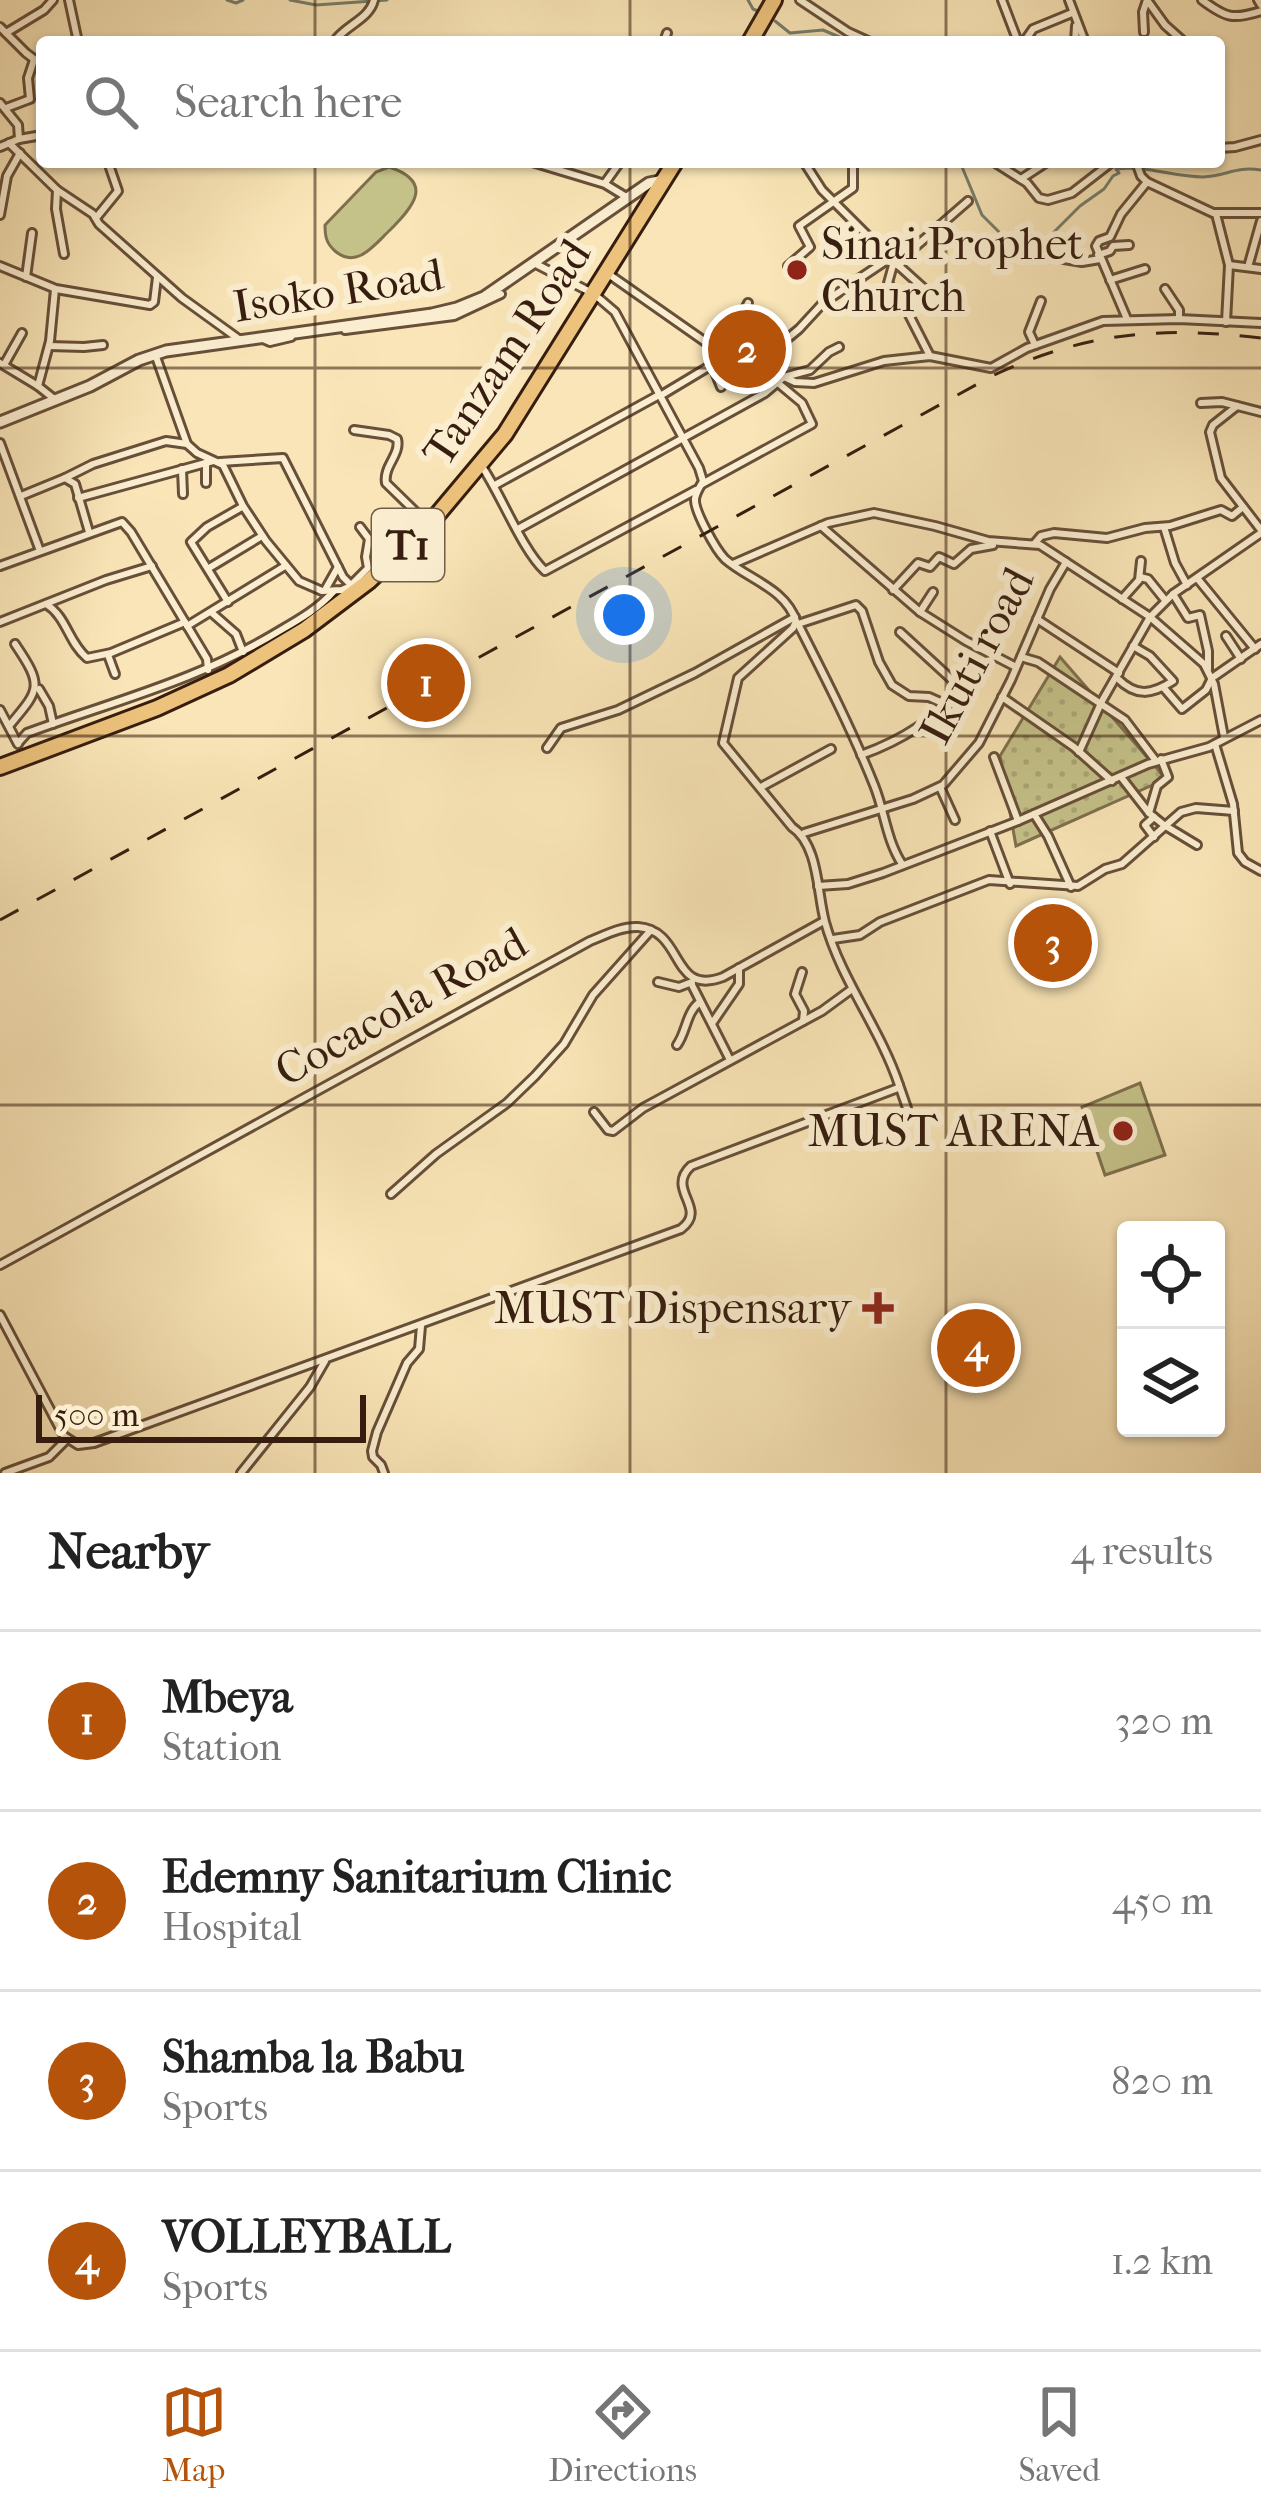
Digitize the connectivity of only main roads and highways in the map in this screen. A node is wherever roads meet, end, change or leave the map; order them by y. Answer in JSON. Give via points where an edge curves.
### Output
{"nodes":[{"id":1,"x":769,"y":7,"type":"edge"},
{"id":2,"x":753,"y":36,"type":"edge"},
{"id":3,"x":668,"y":172,"type":"edge"},
{"id":4,"x":0,"y":767,"type":"edge"}],
"edges":[{"from":1,"to":2,"type":"highway"},
{"from":3,"to":4,"type":"highway","name":"Tanzam Road","number":"T1","via":[[481,465],[410,543],[304,630],[230,674],[157,708],[22,750]]}]}
